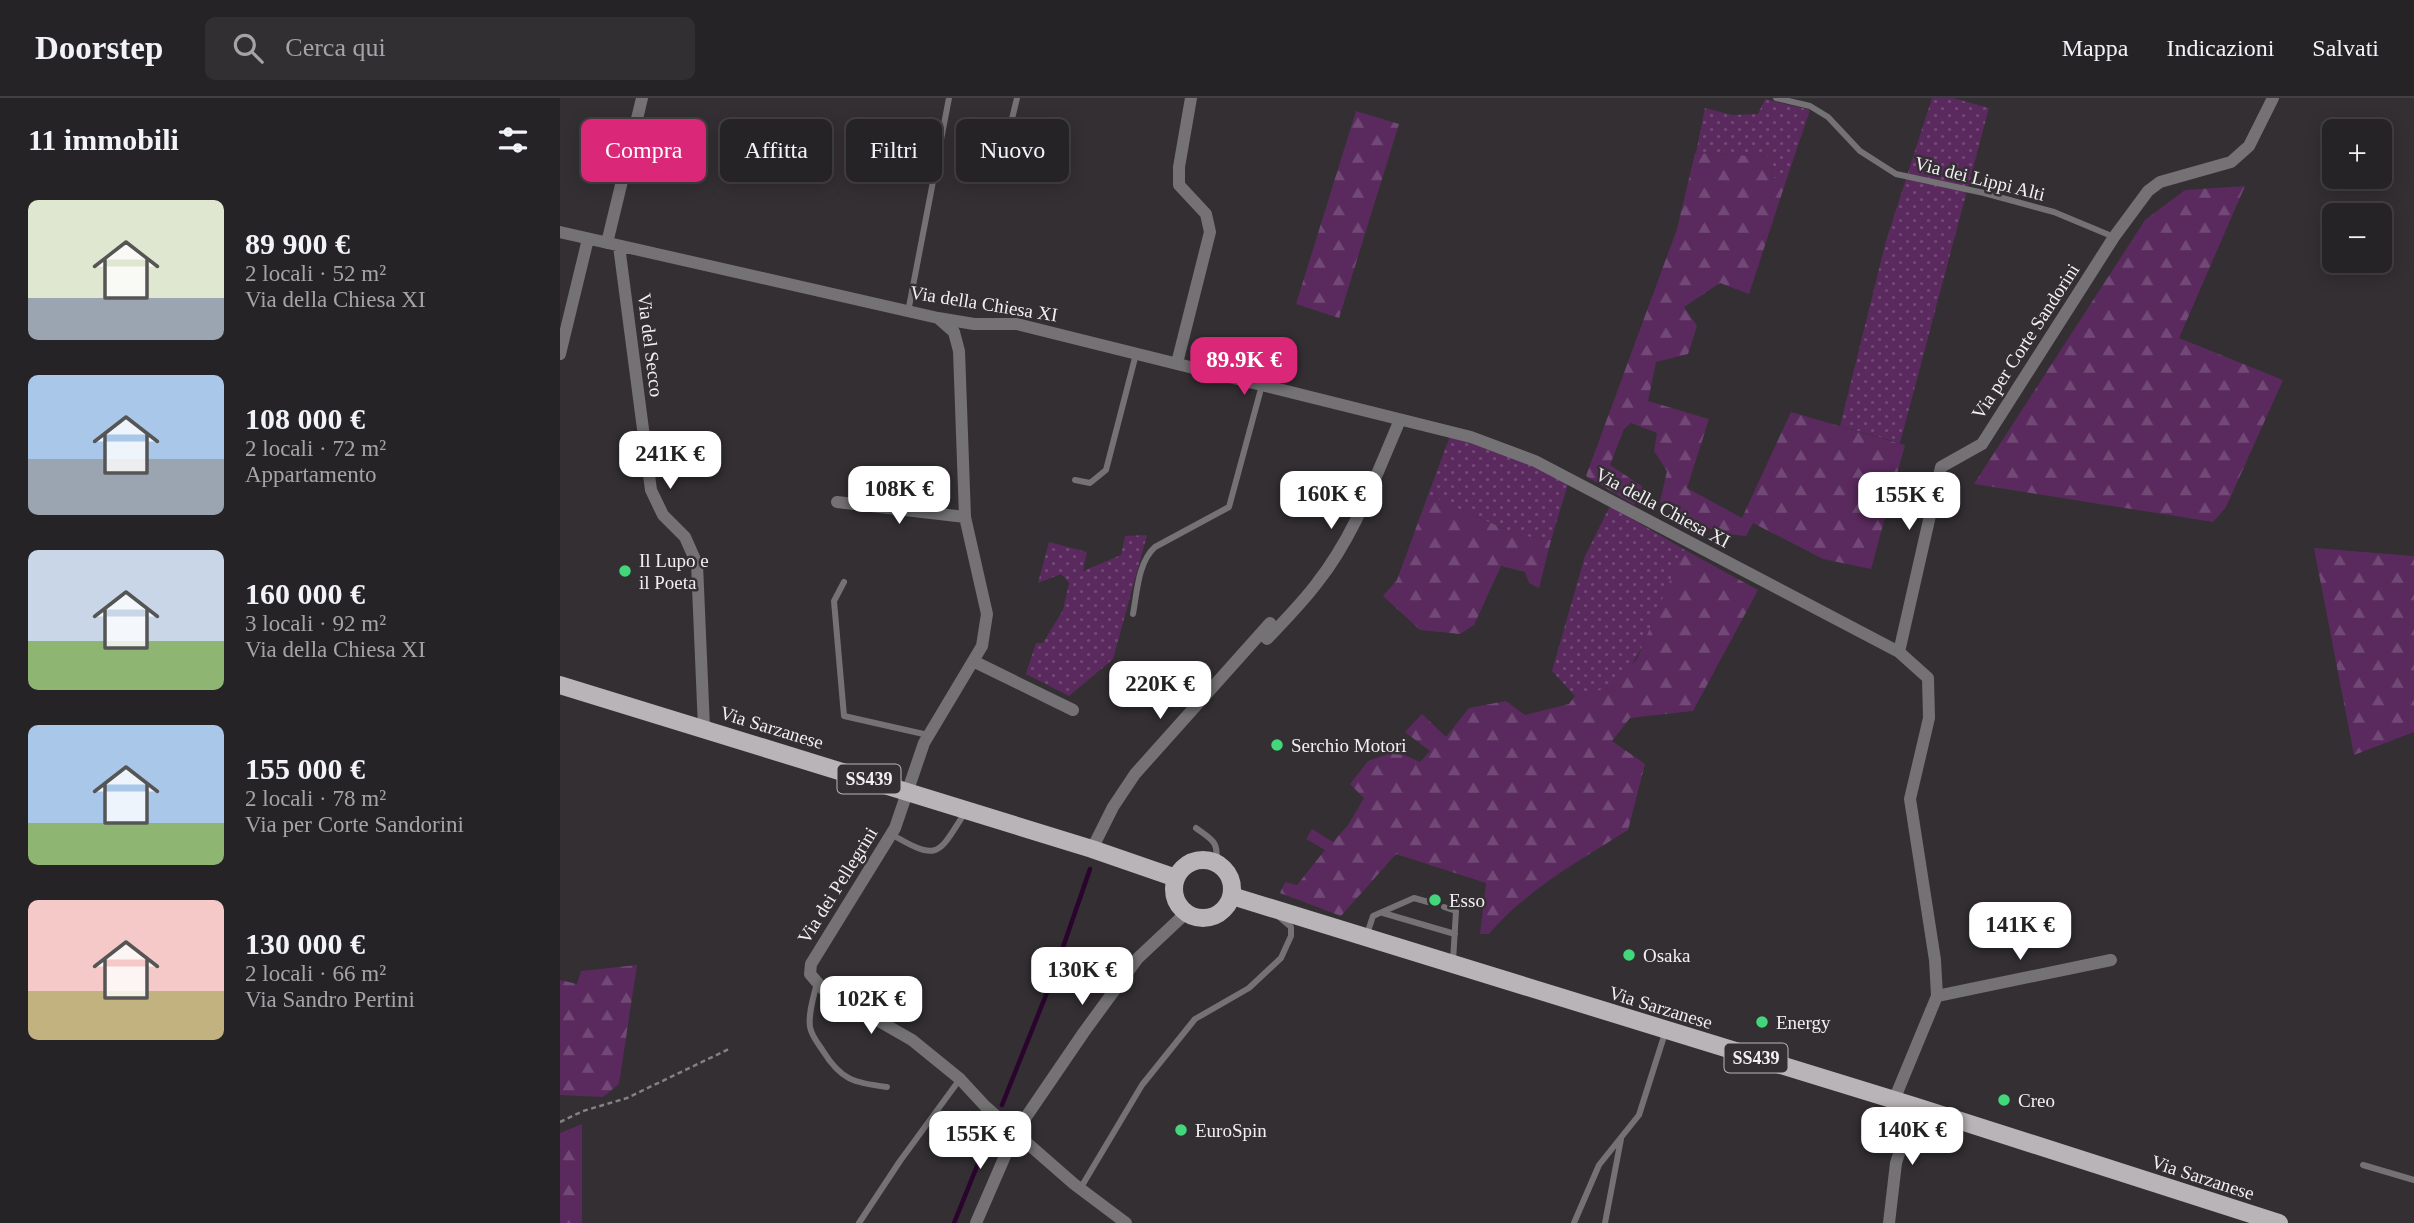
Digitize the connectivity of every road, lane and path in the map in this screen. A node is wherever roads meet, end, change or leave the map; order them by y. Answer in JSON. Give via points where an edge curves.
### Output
{"nodes":[{"id":1,"x":642,"y":98,"type":"edge"},
{"id":2,"x":949,"y":98,"type":"edge"},
{"id":3,"x":1017,"y":98,"type":"edge"},
{"id":4,"x":1191,"y":98,"type":"edge"},
{"id":5,"x":1776,"y":98,"type":"edge"},
{"id":6,"x":2273,"y":98,"type":"edge"},
{"id":7,"x":1012,"y":119,"type":"edge"},
{"id":8,"x":560,"y":232,"type":"edge"},
{"id":9,"x":2114,"y":237,"type":"junction"},
{"id":10,"x":588,"y":239,"type":"junction"},
{"id":11,"x":613,"y":245,"type":"junction"},
{"id":12,"x":908,"y":312,"type":"junction"},
{"id":13,"x":937,"y":318,"type":"junction"},
{"id":14,"x":1137,"y":352,"type":"junction"},
{"id":15,"x":560,"y":354,"type":"edge"},
{"id":16,"x":1177,"y":363,"type":"junction"},
{"id":17,"x":1262,"y":385,"type":"junction"},
{"id":18,"x":1400,"y":420,"type":"junction"},
{"id":19,"x":1075,"y":480,"type":"dead end"},
{"id":20,"x":837,"y":502,"type":"dead end"},
{"id":21,"x":965,"y":517,"type":"junction"},
{"id":22,"x":844,"y":582,"type":"dead end"},
{"id":23,"x":1133,"y":614,"type":"dead end"},
{"id":24,"x":1270,"y":622,"type":"dead end"},
{"id":25,"x":1264,"y":643,"type":"dead end"},
{"id":26,"x":1899,"y":652,"type":"junction"},
{"id":27,"x":973,"y":661,"type":"junction"},
{"id":28,"x":560,"y":685,"type":"edge"},
{"id":29,"x":1073,"y":710,"type":"dead end"},
{"id":30,"x":704,"y":728,"type":"junction"},
{"id":31,"x":928,"y":735,"type":"junction"},
{"id":32,"x":908,"y":792,"type":"junction"},
{"id":33,"x":967,"y":810,"type":"junction"},
{"id":34,"x":1195,"y":828,"type":"dead end"},
{"id":35,"x":891,"y":834,"type":"junction"},
{"id":36,"x":1092,"y":849,"type":"junction"},
{"id":37,"x":1216,"y":863,"type":"junction"},
{"id":38,"x":1176,"y":878,"type":"junction"},
{"id":39,"x":1240,"y":899,"type":"junction"},
{"id":40,"x":1428,"y":902,"type":"dead end"},
{"id":41,"x":1444,"y":906,"type":"dead end"},
{"id":42,"x":1186,"y":913,"type":"junction"},
{"id":43,"x":1382,"y":913,"type":"junction"},
{"id":44,"x":1455,"y":934,"type":"junction"},
{"id":45,"x":1366,"y":936,"type":"junction"},
{"id":46,"x":2110,"y":960,"type":"dead end"},
{"id":47,"x":1453,"y":963,"type":"junction"},
{"id":48,"x":817,"y":983,"type":"junction"},
{"id":49,"x":1937,"y":996,"type":"junction"},
{"id":50,"x":1666,"y":1031,"type":"junction"},
{"id":51,"x":731,"y":1048,"type":"dead end"},
{"id":52,"x":960,"y":1079,"type":"junction"},
{"id":53,"x":887,"y":1087,"type":"dead end"},
{"id":54,"x":1894,"y":1100,"type":"junction"},
{"id":55,"x":1914,"y":1106,"type":"junction"},
{"id":56,"x":560,"y":1122,"type":"edge"},
{"id":57,"x":1015,"y":1133,"type":"junction"},
{"id":58,"x":1622,"y":1137,"type":"junction"},
{"id":59,"x":2364,"y":1164,"type":"dead end"},
{"id":60,"x":2414,"y":1180,"type":"edge"},
{"id":61,"x":1080,"y":1189,"type":"junction"},
{"id":62,"x":859,"y":1223,"type":"edge"},
{"id":63,"x":976,"y":1223,"type":"edge"},
{"id":64,"x":1126,"y":1223,"type":"edge"},
{"id":65,"x":1574,"y":1223,"type":"edge"},
{"id":66,"x":1605,"y":1223,"type":"edge"},
{"id":67,"x":1889,"y":1223,"type":"edge"},
{"id":68,"x":2279,"y":1223,"type":"edge"}],
"edges":[{"from":1,"to":11,"type":"street"},
{"from":2,"to":12,"type":"lane"},
{"from":3,"to":7,"type":"lane"},
{"from":4,"to":16,"type":"street","via":[[1179,185],[1206,214],[1210,232]]},
{"from":5,"to":9,"type":"lane","name":"Via dei Lippi Alti","via":[[1810,106],[1828,117],[1860,151],[1896,174],[2054,212]]},
{"from":6,"to":9,"type":"street","name":"Via per Corte Sandorini","via":[[2249,146],[2231,162],[2160,182]]},
{"from":8,"to":10,"type":"street","name":"Via della Chiesa XI"},
{"from":9,"to":26,"type":"street","name":"Via per Corte Sandorini","via":[[1982,444],[1941,467]]},
{"from":10,"to":11,"type":"street","name":"Via della Chiesa XI"},
{"from":10,"to":15,"type":"street"},
{"from":11,"to":12,"type":"street","name":"Via della Chiesa XI"},
{"from":11,"to":30,"type":"street","name":"Via del Secco","via":[[651,490],[663,515],[685,537],[697,564]]},
{"from":12,"to":13,"type":"street","name":"Via della Chiesa XI"},
{"from":13,"to":14,"type":"street","name":"Via della Chiesa XI","via":[[1017,324]]},
{"from":13,"to":21,"type":"street","name":"Via dei Pellegrini","via":[[954,332],[959,351]]},
{"from":14,"to":16,"type":"street","name":"Via della Chiesa XI"},
{"from":14,"to":19,"type":"lane","via":[[1105,470],[1090,483]]},
{"from":16,"to":17,"type":"street","name":"Via della Chiesa XI"},
{"from":17,"to":18,"type":"street","name":"Via della Chiesa XI"},
{"from":17,"to":23,"type":"lane","via":[[1229,508],[1148,553]]},
{"from":18,"to":25,"type":"street","via":[[1341,546],[1318,583]]},
{"from":18,"to":26,"type":"street","name":"Via della Chiesa XI","via":[[1471,437],[1535,461]]},
{"from":20,"to":21,"type":"street"},
{"from":21,"to":27,"type":"street","name":"Via dei Pellegrini","via":[[987,614],[982,646]]},
{"from":22,"to":31,"type":"lane","via":[[835,601],[844,716]]},
{"from":24,"to":36,"type":"street","via":[[1135,774]]},
{"from":26,"to":49,"type":"street","via":[[1928,678],[1929,718],[1910,799]]},
{"from":27,"to":29,"type":"street"},
{"from":27,"to":31,"type":"street","name":"Via dei Pellegrini"},
{"from":28,"to":30,"type":"main road","name":"Via Sarzanese","number":"SS439"},
{"from":30,"to":32,"type":"main road","name":"Via Sarzanese","number":"SS439"},
{"from":31,"to":32,"type":"street","name":"Via dei Pellegrini"},
{"from":32,"to":33,"type":"main road","name":"Via Sarzanese","number":"SS439"},
{"from":32,"to":35,"type":"street","name":"Via dei Pellegrini"},
{"from":33,"to":35,"type":"lane","via":[[935,852],[923,851]]},
{"from":33,"to":36,"type":"main road","name":"Via Sarzanese","number":"SS439"},
{"from":34,"to":37,"type":"lane","via":[[1215,842]]},
{"from":35,"to":48,"type":"street","name":"Via dei Pellegrini","via":[[811,964],[810,974]]},
{"from":36,"to":38,"type":"main road","name":"Via Sarzanese","number":"SS439"},
{"from":37,"to":38,"type":"main road","via":[[1197,861]]},
{"from":37,"to":39,"type":"main road","via":[[1230,877]]},
{"from":38,"to":42,"type":"main road","via":[[1175,897]]},
{"from":39,"to":42,"type":"main road","via":[[1213,917]]},
{"from":39,"to":45,"type":"main road","name":"Via Sarzanese","number":"SS439"},
{"from":39,"to":61,"type":"lane","via":[[1277,915],[1291,927],[1281,958],[1249,988],[1195,1019],[1142,1085]]},
{"from":40,"to":43,"type":"lane","via":[[1414,898]]},
{"from":41,"to":44,"type":"lane","via":[[1456,911]]},
{"from":42,"to":57,"type":"street","via":[[1138,958]]},
{"from":43,"to":44,"type":"lane"},
{"from":43,"to":45,"type":"lane","via":[[1373,916]]},
{"from":44,"to":47,"type":"lane"},
{"from":45,"to":47,"type":"main road","name":"Via Sarzanese","number":"SS439"},
{"from":46,"to":49,"type":"street"},
{"from":47,"to":50,"type":"main road","name":"Via Sarzanese","number":"SS439"},
{"from":48,"to":52,"type":"street","via":[[912,1040]]},
{"from":48,"to":53,"type":"lane","via":[[810,1026],[831,1065],[854,1081]]},
{"from":49,"to":54,"type":"street"},
{"from":50,"to":54,"type":"main road","name":"Via Sarzanese","number":"SS439"},
{"from":50,"to":58,"type":"lane","via":[[1639,1115]]},
{"from":51,"to":56,"type":"path","via":[[626,1098]]},
{"from":52,"to":57,"type":"street"},
{"from":52,"to":62,"type":"lane"},
{"from":54,"to":55,"type":"main road","name":"Via Sarzanese","number":"SS439"},
{"from":55,"to":67,"type":"street","via":[[1896,1163]]},
{"from":55,"to":68,"type":"main road","name":"Via Sarzanese","number":"SS439"},
{"from":57,"to":61,"type":"street"},
{"from":57,"to":63,"type":"street"},
{"from":58,"to":65,"type":"lane","via":[[1599,1165]]},
{"from":58,"to":66,"type":"lane"},
{"from":59,"to":60,"type":"lane"},
{"from":61,"to":64,"type":"street"}]}
